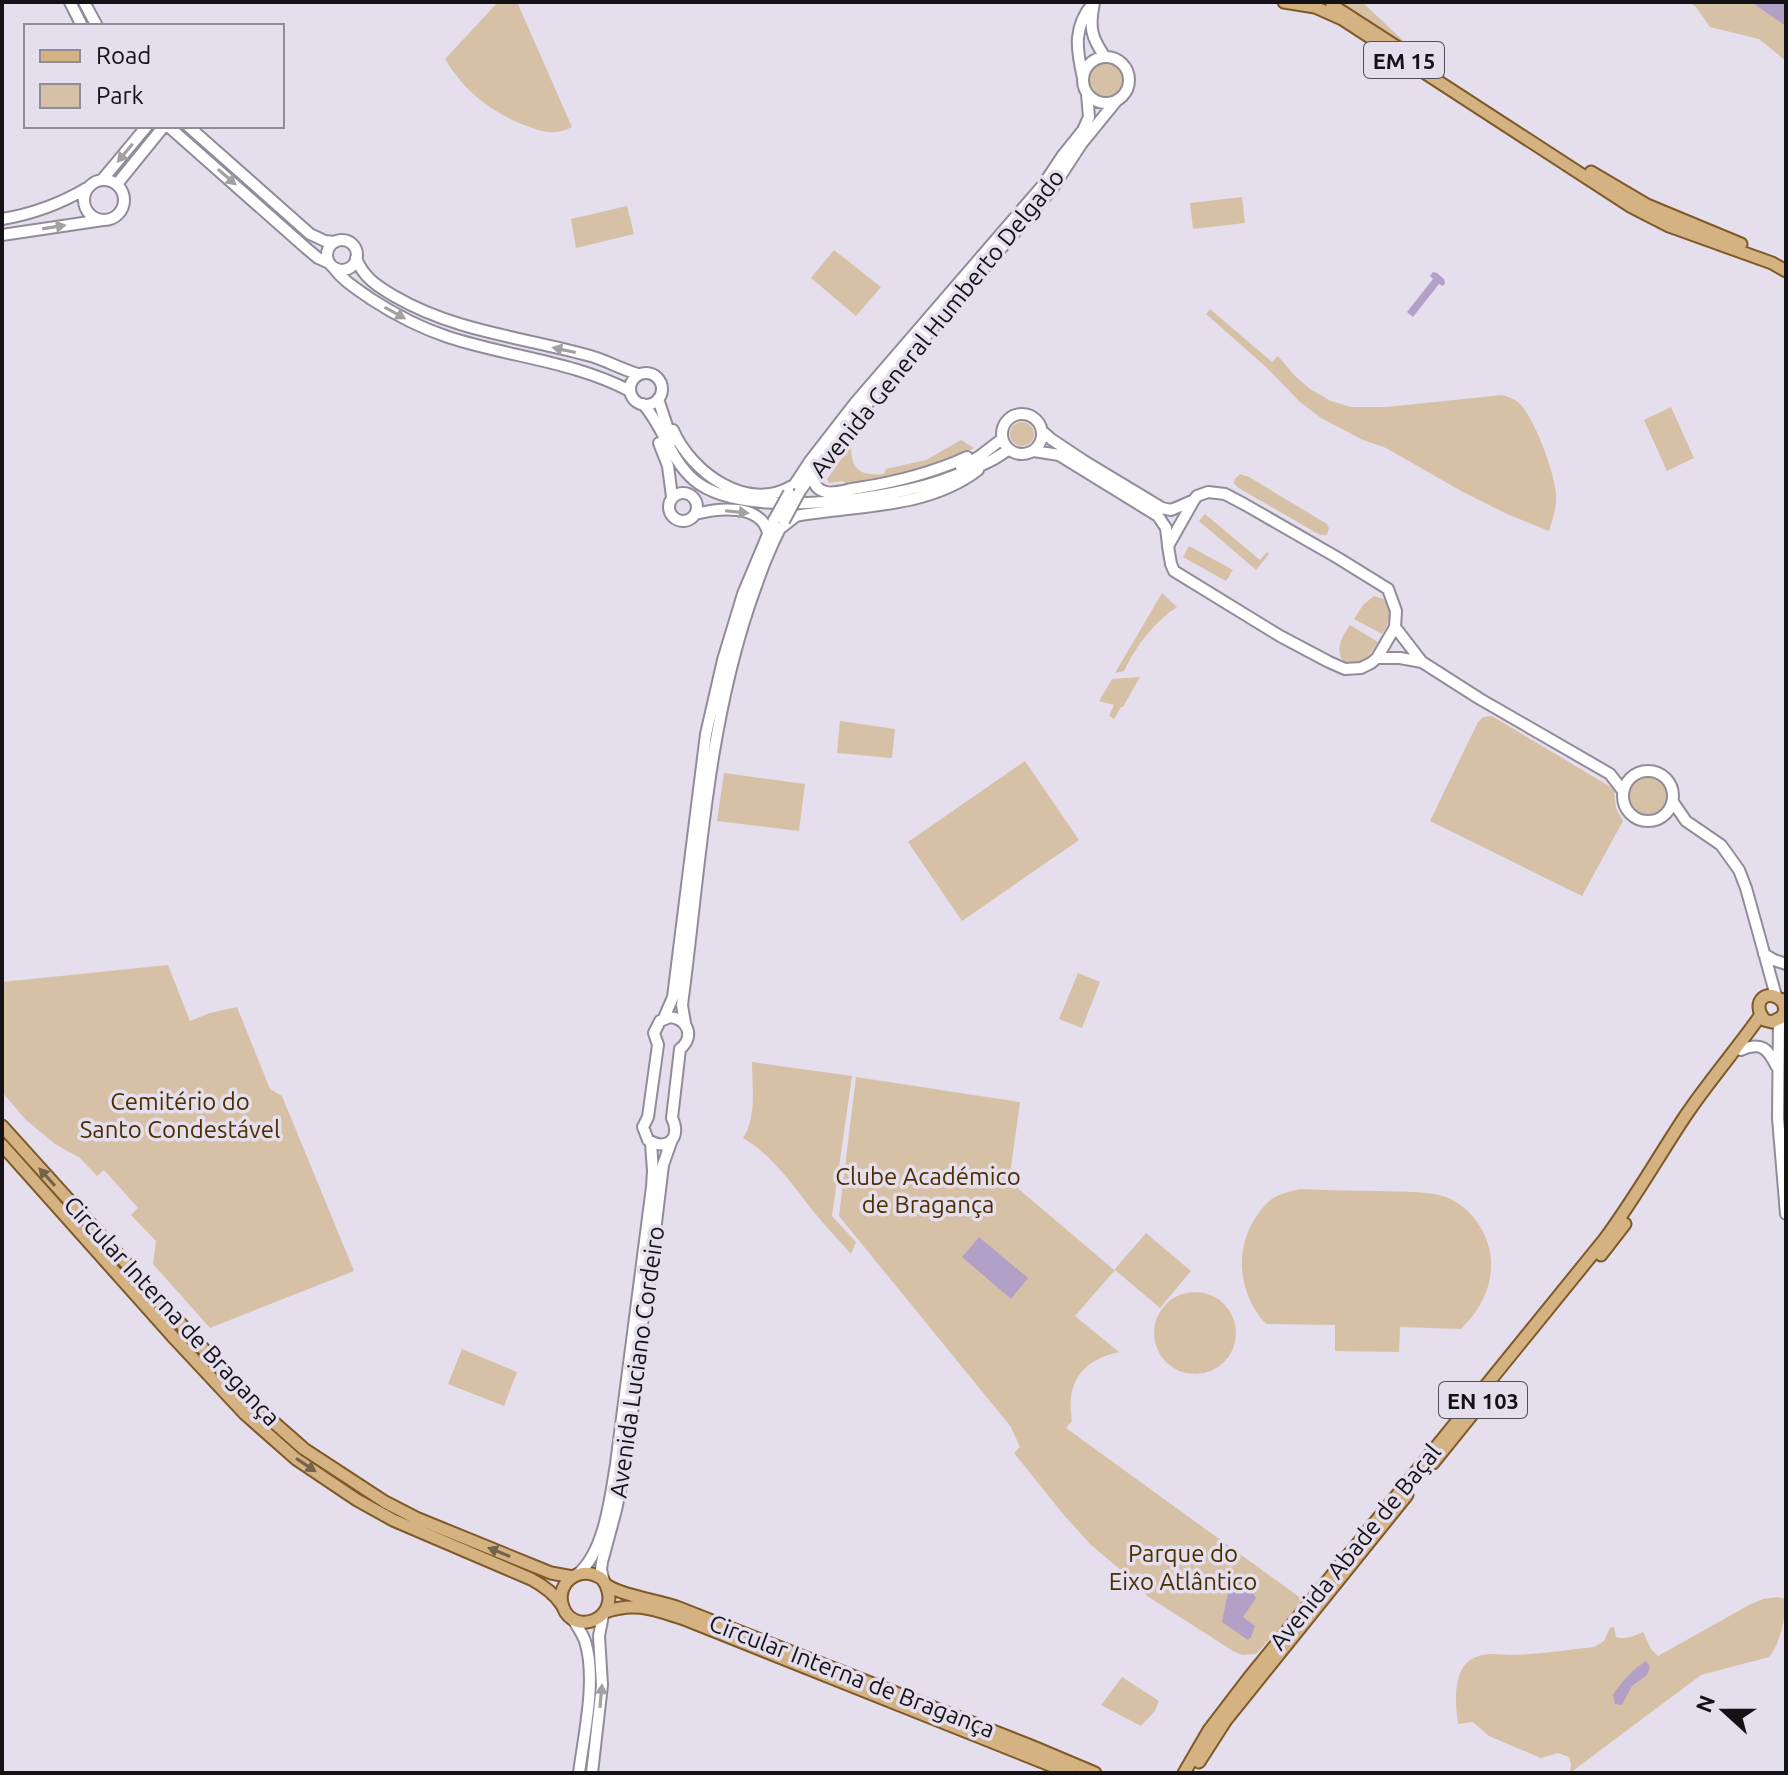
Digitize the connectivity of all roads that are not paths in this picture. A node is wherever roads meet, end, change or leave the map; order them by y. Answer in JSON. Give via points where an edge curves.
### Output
{"nodes":[{"id":1,"x":70,"y":2,"type":"edge"},
{"id":2,"x":84,"y":2,"type":"edge"},
{"id":3,"x":1094,"y":2,"type":"edge"},
{"id":4,"x":1284,"y":2,"type":"edge"},
{"id":5,"x":1332,"y":5,"type":"dead end"},
{"id":6,"x":80,"y":24,"type":"edge"},
{"id":7,"x":96,"y":24,"type":"edge"},
{"id":8,"x":1105,"y":57,"type":"junction"},
{"id":9,"x":1083,"y":78,"type":"junction"},
{"id":10,"x":1087,"y":94,"type":"junction"},
{"id":11,"x":1117,"y":100,"type":"junction"},
{"id":12,"x":145,"y":128,"type":"edge"},
{"id":13,"x":164,"y":128,"type":"edge"},
{"id":14,"x":168,"y":128,"type":"edge"},
{"id":15,"x":190,"y":128,"type":"edge"},
{"id":16,"x":102,"y":180,"type":"junction"},
{"id":17,"x":117,"y":184,"type":"junction"},
{"id":18,"x":89,"y":187,"type":"junction"},
{"id":19,"x":2,"y":219,"type":"edge"},
{"id":20,"x":106,"y":219,"type":"junction"},
{"id":21,"x":2,"y":235,"type":"edge"},
{"id":22,"x":335,"y":242,"type":"junction"},
{"id":23,"x":356,"y":258,"type":"junction"},
{"id":24,"x":1786,"y":262,"type":"edge"},
{"id":25,"x":331,"y":265,"type":"junction"},
{"id":26,"x":1786,"y":271,"type":"edge"},
{"id":27,"x":638,"y":374,"type":"junction"},
{"id":28,"x":660,"y":396,"type":"junction"},
{"id":29,"x":636,"y":399,"type":"junction"},
{"id":30,"x":1042,"y":431,"type":"junction"},
{"id":31,"x":1002,"y":436,"type":"junction"},
{"id":32,"x":1009,"y":450,"type":"junction"},
{"id":33,"x":1034,"y":451,"type":"junction"},
{"id":34,"x":989,"y":462,"type":"junction"},
{"id":35,"x":813,"y":473,"type":"junction"},
{"id":36,"x":794,"y":490,"type":"junction"},
{"id":37,"x":672,"y":497,"type":"junction"},
{"id":38,"x":1194,"y":500,"type":"junction"},
{"id":39,"x":695,"y":514,"type":"junction"},
{"id":40,"x":780,"y":523,"type":"junction"},
{"id":41,"x":768,"y":533,"type":"junction"},
{"id":42,"x":1168,"y":546,"type":"junction"},
{"id":43,"x":1395,"y":627,"type":"junction"},
{"id":44,"x":1377,"y":658,"type":"junction"},
{"id":45,"x":1422,"y":662,"type":"junction"},
{"id":46,"x":1610,"y":774,"type":"junction"},
{"id":47,"x":1633,"y":775,"type":"junction"},
{"id":48,"x":1623,"y":791,"type":"junction"},
{"id":49,"x":1673,"y":802,"type":"junction"},
{"id":50,"x":1661,"y":818,"type":"junction"},
{"id":51,"x":1686,"y":821,"type":"junction"},
{"id":52,"x":1764,"y":954,"type":"junction"},
{"id":53,"x":1786,"y":964,"type":"edge"},
{"id":54,"x":1779,"y":997,"type":"edge"},
{"id":55,"x":664,"y":1018,"type":"junction"},
{"id":56,"x":1769,"y":1019,"type":"junction"},
{"id":57,"x":685,"y":1023,"type":"junction"},
{"id":58,"x":1741,"y":1050,"type":"junction"},
{"id":59,"x":1778,"y":1069,"type":"junction"},
{"id":60,"x":2,"y":1126,"type":"edge"},
{"id":61,"x":671,"y":1142,"type":"junction"},
{"id":62,"x":651,"y":1143,"type":"junction"},
{"id":63,"x":2,"y":1145,"type":"edge"},
{"id":64,"x":1660,"y":1163,"type":"junction"},
{"id":65,"x":1786,"y":1214,"type":"edge"},
{"id":66,"x":1604,"y":1240,"type":"junction"},
{"id":67,"x":1602,"y":1253,"type":"junction"},
{"id":68,"x":575,"y":1575,"type":"junction"},
{"id":69,"x":605,"y":1583,"type":"junction"},
{"id":70,"x":562,"y":1605,"type":"junction"},
{"id":71,"x":604,"y":1613,"type":"junction"},
{"id":72,"x":573,"y":1619,"type":"junction"},
{"id":73,"x":579,"y":1773,"type":"edge"},
{"id":74,"x":592,"y":1773,"type":"edge"},
{"id":75,"x":1070,"y":1773,"type":"edge"},
{"id":76,"x":1095,"y":1773,"type":"edge"},
{"id":77,"x":1184,"y":1773,"type":"edge"},
{"id":78,"x":1192,"y":1773,"type":"edge"}],
"edges":[{"from":1,"to":6,"type":"street"},
{"from":2,"to":7,"type":"street"},
{"from":3,"to":8,"type":"street","via":[[1090,23]]},
{"from":3,"to":9,"type":"street","via":[[1079,28]]},
{"from":4,"to":26,"type":"main road","number":"EM 15","via":[[1342,19],[1630,206]]},
{"from":5,"to":24,"type":"main road","number":"EM 15","via":[[1634,198]]},
{"from":8,"to":9,"type":"street","via":[[1088,66]]},
{"from":8,"to":11,"type":"street","via":[[1120,62],[1128,75],[1126,91]]},
{"from":9,"to":10,"type":"street"},
{"from":10,"to":11,"type":"street","via":[[1098,102]]},
{"from":10,"to":36,"type":"street","name":"Avenida General Humberto Delgado","via":[[1089,117],[1083,130],[1043,185],[855,403]]},
{"from":11,"to":35,"type":"street","name":"Avenida General Humberto Delgado","via":[[1052,189]]},
{"from":12,"to":16,"type":"street","one_way":true},
{"from":13,"to":17,"type":"street"},
{"from":14,"to":25,"type":"street","one_way":true},
{"from":15,"to":22,"type":"street","via":[[310,234]]},
{"from":16,"to":17,"type":"street"},
{"from":16,"to":18,"type":"street"},
{"from":17,"to":20,"type":"street","via":[[123,207]]},
{"from":18,"to":19,"type":"street","via":[[41,211]]},
{"from":18,"to":20,"type":"street","via":[[89,212]]},
{"from":21,"to":20,"type":"street","one_way":true},
{"from":22,"to":23,"type":"street","via":[[349,243]]},
{"from":22,"to":25,"type":"street","via":[[327,254]]},
{"from":23,"to":25,"type":"street","via":[[347,269]]},
{"from":27,"to":23,"type":"street","one_way":true,"via":[[586,354],[501,336],[425,312],[369,279]]},
{"from":25,"to":29,"type":"street","one_way":true,"via":[[345,281],[414,323],[584,371]]},
{"from":27,"to":28,"type":"street","via":[[657,377]]},
{"from":27,"to":29,"type":"street","via":[[631,382]]},
{"from":28,"to":29,"type":"street","via":[[649,405]]},
{"from":28,"to":31,"type":"street","via":[[672,441],[691,470],[719,489],[755,497],[821,497],[910,485],[963,466]]},
{"from":28,"to":36,"type":"street","via":[[676,437],[708,476],[759,495]]},
{"from":29,"to":34,"type":"street","via":[[687,473],[705,488],[733,499],[802,503],[870,496],[922,486]]},
{"from":29,"to":37,"type":"street","via":[[668,466]]},
{"from":30,"to":31,"type":"street","via":[[1037,420],[1019,414],[1007,421]]},
{"from":30,"to":33,"type":"street"},
{"from":30,"to":38,"type":"street","via":[[1162,508],[1171,510]]},
{"from":31,"to":32,"type":"street"},
{"from":31,"to":35,"type":"street","via":[[975,453],[896,482],[829,492],[817,487]]},
{"from":32,"to":33,"type":"street","via":[[1021,455]]},
{"from":32,"to":34,"type":"street"},
{"from":33,"to":42,"type":"street","via":[[1059,455],[1158,516]]},
{"from":34,"to":40,"type":"street","via":[[921,498],[796,516]]},
{"from":35,"to":36,"type":"street","name":"Avenida General Humberto Delgado"},
{"from":36,"to":40,"type":"street","name":"Avenida General Humberto Delgado","bridge":true},
{"from":37,"to":39,"type":"street","via":[[685,492],[693,497]]},
{"from":37,"to":39,"type":"street","via":[[668,507],[673,518],[684,521]]},
{"from":38,"to":42,"type":"street"},
{"from":38,"to":43,"type":"street","via":[[1208,492],[1225,494],[1388,589]]},
{"from":39,"to":41,"type":"street","one_way":true,"via":[[747,512],[760,517]]},
{"from":40,"to":41,"type":"street","name":"Avenida General Humberto Delgado"},
{"from":40,"to":57,"type":"street","name":"Avenida General Humberto Delgado","via":[[747,612],[719,714],[682,1005]]},
{"from":41,"to":55,"type":"street","name":"Avenida General Humberto Delgado","via":[[743,594],[706,734],[673,997]]},
{"from":42,"to":44,"type":"street","via":[[1178,573],[1280,636],[1345,669],[1361,668]]},
{"from":43,"to":44,"type":"street"},
{"from":43,"to":45,"type":"street"},
{"from":44,"to":45,"type":"street"},
{"from":45,"to":46,"type":"street"},
{"from":46,"to":47,"type":"street"},
{"from":46,"to":48,"type":"street"},
{"from":47,"to":48,"type":"street"},
{"from":47,"to":49,"type":"street","via":[[1647,770],[1662,774],[1671,784]]},
{"from":48,"to":50,"type":"street","via":[[1624,803],[1635,817]]},
{"from":49,"to":50,"type":"street"},
{"from":49,"to":51,"type":"street"},
{"from":50,"to":51,"type":"street"},
{"from":51,"to":52,"type":"street","via":[[1721,845],[1739,870]]},
{"from":52,"to":53,"type":"street"},
{"from":52,"to":54,"type":"street"},
{"from":54,"to":56,"type":"main road","name":"Avenida Abade de Baçal","number":"EN 103","via":[[1785,1010]]},
{"from":54,"to":56,"type":"main road","name":"Avenida Abade de Baçal","number":"EN 103","via":[[1761,999],[1758,1007]]},
{"from":55,"to":57,"type":"street"},
{"from":55,"to":62,"type":"street","name":"Avenida Luciano Cordeiro","via":[[654,1033],[658,1045],[643,1127]]},
{"from":56,"to":58,"type":"main road","name":"Avenida Abade de Baçal","number":"EN 103"},
{"from":56,"to":59,"type":"street"},
{"from":56,"to":64,"type":"main road","name":"Avenida Abade de Baçal","number":"EN 103","via":[[1703,1092]]},
{"from":57,"to":61,"type":"street","name":"Avenida Luciano Cordeiro","via":[[689,1036],[680,1049],[672,1118],[677,1128]]},
{"from":58,"to":59,"type":"street","via":[[1751,1045],[1765,1049]]},
{"from":58,"to":64,"type":"main road","name":"Avenida Abade de Baçal","number":"EN 103"},
{"from":59,"to":65,"type":"street"},
{"from":68,"to":60,"type":"main road","name":"Circular Interna de Bragança","one_way":true,"via":[[551,1573],[416,1518],[304,1449],[254,1405]]},
{"from":61,"to":62,"type":"street"},
{"from":61,"to":69,"type":"street","name":"Avenida Luciano Cordeiro","via":[[663,1165],[628,1451],[602,1562]]},
{"from":62,"to":68,"type":"street","name":"Avenida Luciano Cordeiro","via":[[652,1187],[610,1499],[594,1554]]},
{"from":63,"to":70,"type":"main road","name":"Circular Interna de Bragança","one_way":true,"via":[[245,1414],[296,1459],[393,1520],[545,1587]]},
{"from":64,"to":66,"type":"main road","name":"Avenida Abade de Baçal","number":"EN 103"},
{"from":64,"to":67,"type":"main road","name":"Avenida Abade de Baçal","number":"EN 103","via":[[1634,1211]]},
{"from":66,"to":67,"type":"main road"},
{"from":66,"to":77,"type":"main road","name":"Avenida Abade de Baçal","number":"EN 103","via":[[1248,1679]]},
{"from":67,"to":78,"type":"main road","name":"Avenida Abade de Baçal","number":"EN 103","via":[[1240,1702]]},
{"from":68,"to":69,"type":"main road","via":[[592,1574]]},
{"from":68,"to":70,"type":"main road","via":[[562,1589]]},
{"from":69,"to":71,"type":"main road","via":[[610,1598]]},
{"from":69,"to":76,"type":"main road","name":"Circular Interna de Bragança","via":[[746,1633]]},
{"from":70,"to":72,"type":"main road"},
{"from":71,"to":72,"type":"main road","via":[[592,1621]]},
{"from":74,"to":71,"type":"street","one_way":true},
{"from":71,"to":75,"type":"main road","name":"Circular Interna de Bragança","via":[[636,1606],[684,1619]]},
{"from":72,"to":73,"type":"street","via":[[589,1663]]}]}
